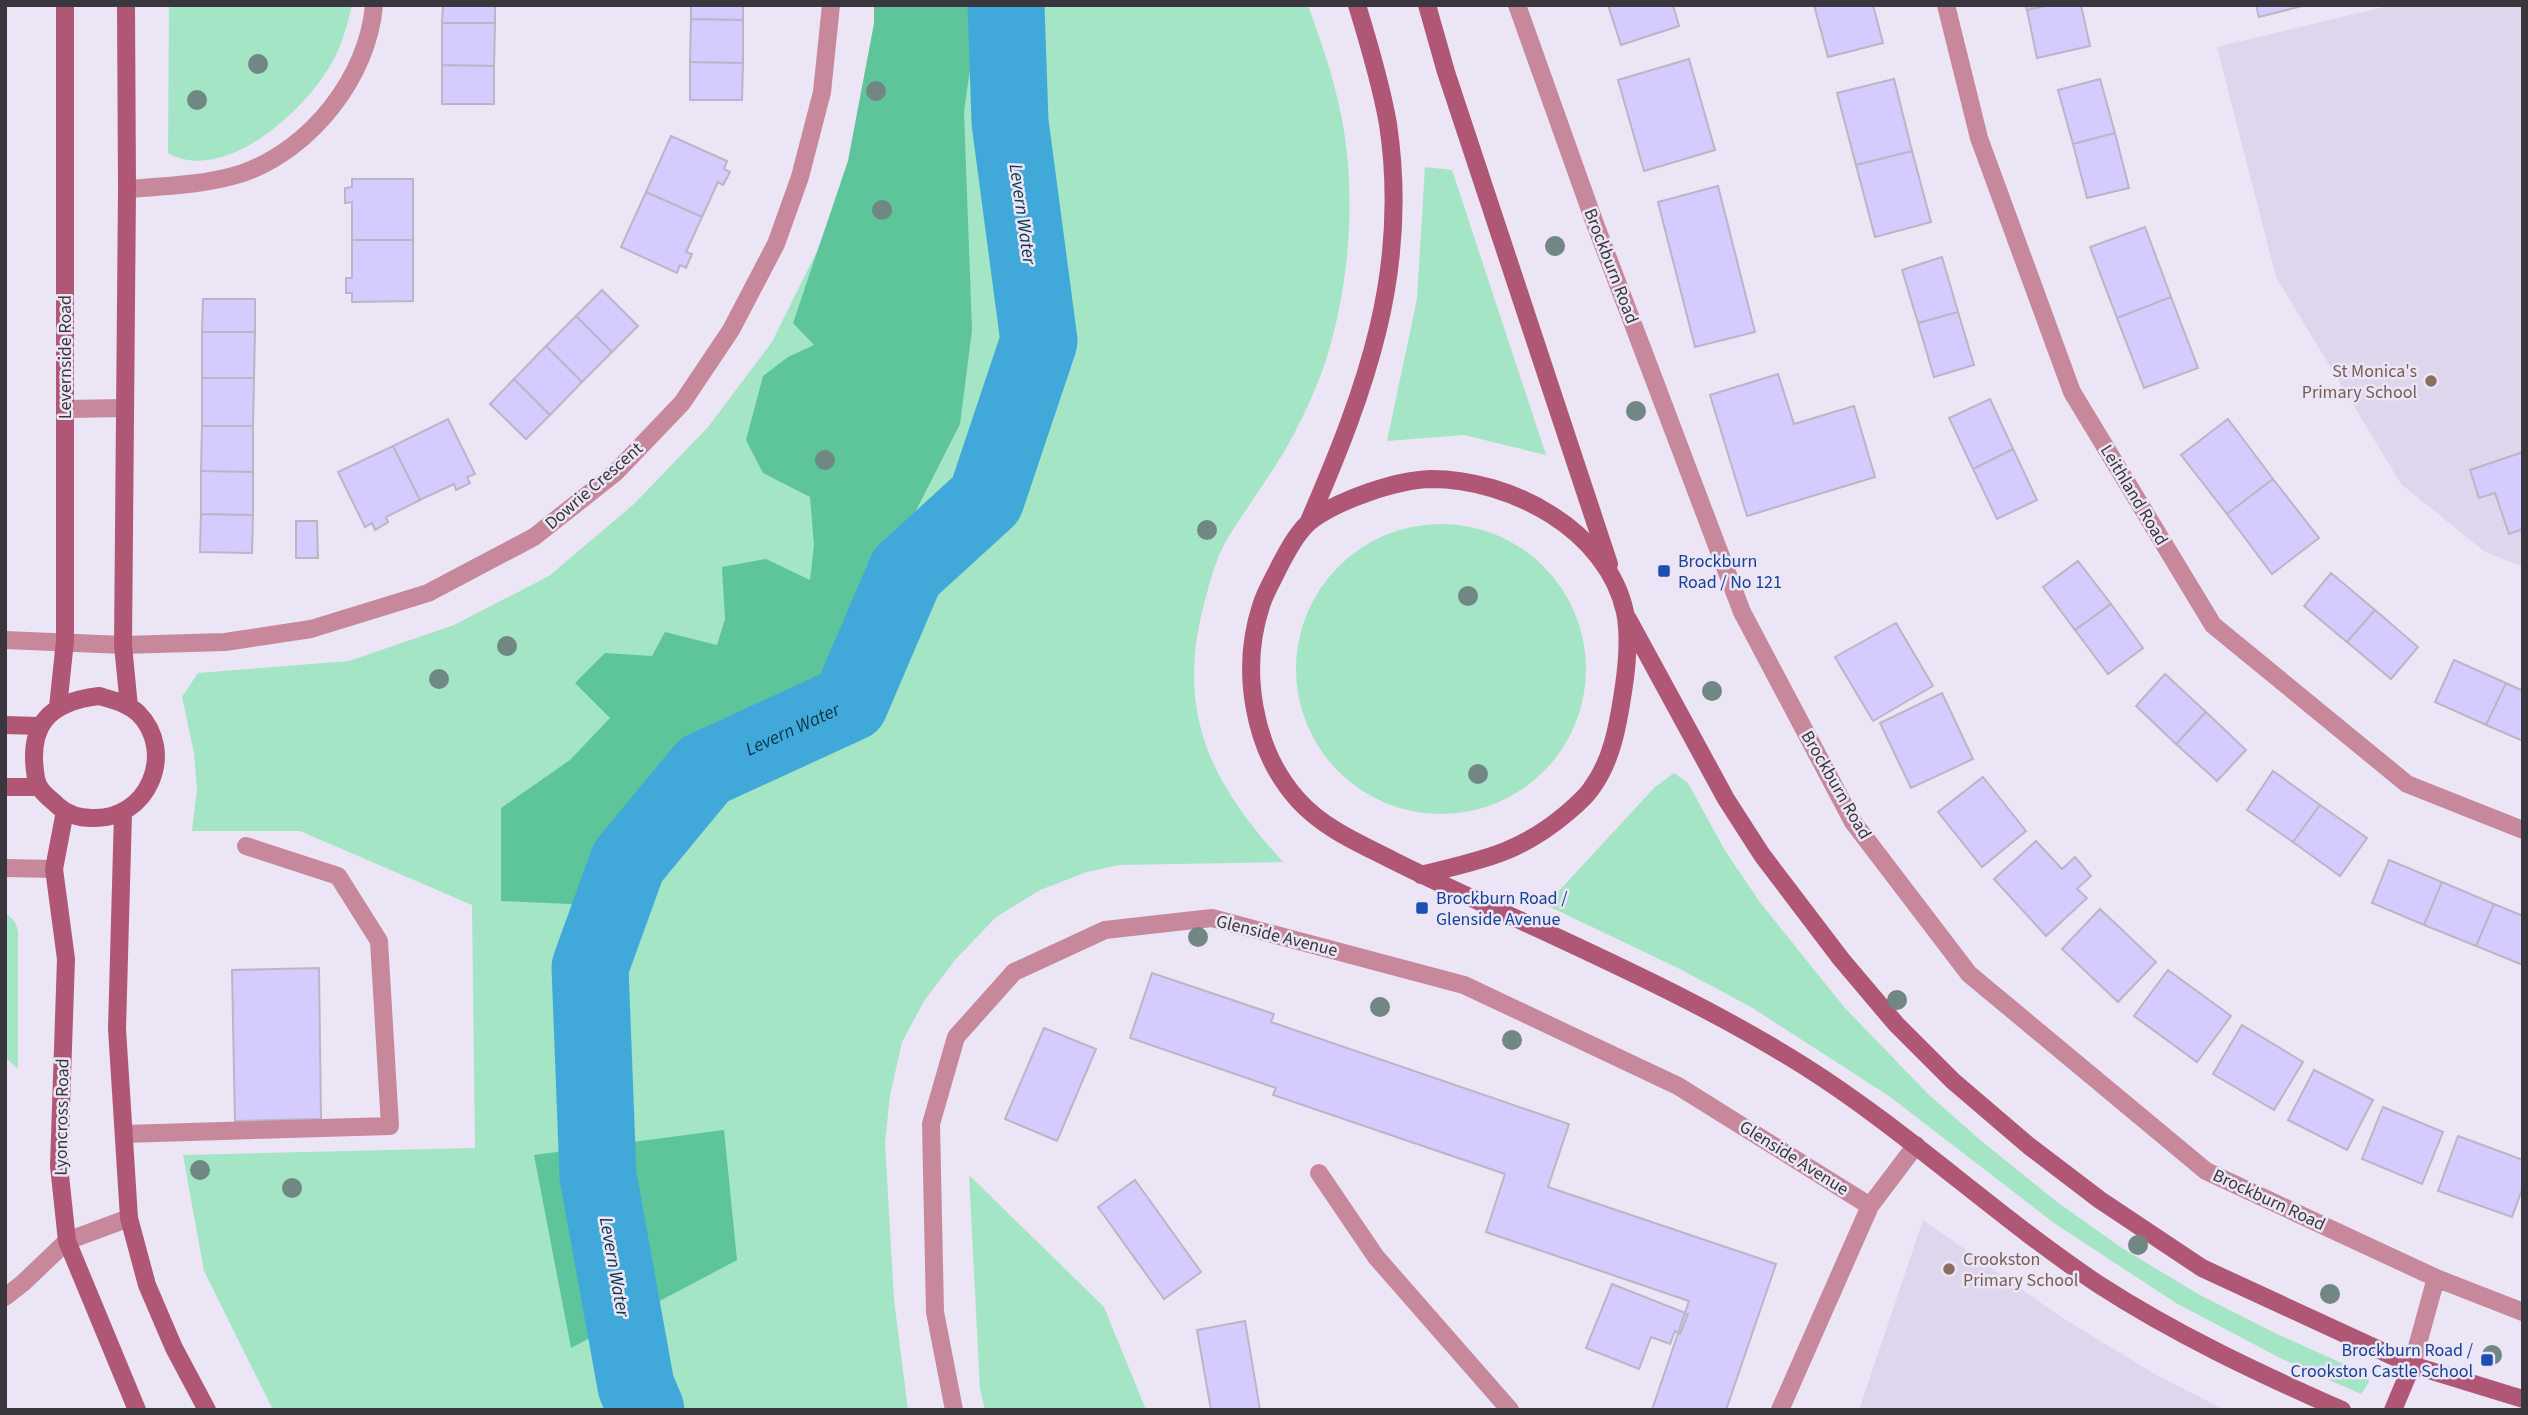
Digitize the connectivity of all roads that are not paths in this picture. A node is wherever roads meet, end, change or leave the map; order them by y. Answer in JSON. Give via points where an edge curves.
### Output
{"nodes":[{"id":1,"x":65,"y":5,"type":"edge"},
{"id":2,"x":126,"y":5,"type":"edge"},
{"id":3,"x":374,"y":5,"type":"edge"},
{"id":4,"x":831,"y":5,"type":"edge"},
{"id":5,"x":1357,"y":5,"type":"edge"},
{"id":6,"x":1427,"y":5,"type":"edge"},
{"id":7,"x":1517,"y":5,"type":"edge"},
{"id":8,"x":1946,"y":5,"type":"edge"},
{"id":9,"x":127,"y":189,"type":"junction"},
{"id":10,"x":124,"y":408,"type":"junction"},
{"id":11,"x":65,"y":409,"type":"junction"},
{"id":12,"x":1309,"y":521,"type":"junction"},
{"id":13,"x":1616,"y":584,"type":"junction"},
{"id":14,"x":1626,"y":616,"type":"junction"},
{"id":15,"x":5,"y":640,"type":"edge"},
{"id":16,"x":65,"y":641,"type":"junction"},
{"id":17,"x":123,"y":645,"type":"junction"},
{"id":18,"x":129,"y":707,"type":"junction"},
{"id":19,"x":58,"y":708,"type":"junction"},
{"id":20,"x":5,"y":725,"type":"edge"},
{"id":21,"x":39,"y":726,"type":"junction"},
{"id":22,"x":5,"y":787,"type":"edge"},
{"id":23,"x":37,"y":787,"type":"junction"},
{"id":24,"x":65,"y":811,"type":"junction"},
{"id":25,"x":123,"y":813,"type":"junction"},
{"id":26,"x":2523,"y":830,"type":"edge"},
{"id":27,"x":247,"y":846,"type":"dead end"},
{"id":28,"x":5,"y":868,"type":"edge"},
{"id":29,"x":54,"y":869,"type":"junction"},
{"id":30,"x":1421,"y":874,"type":"junction"},
{"id":31,"x":124,"y":1134,"type":"junction"},
{"id":32,"x":1916,"y":1145,"type":"junction"},
{"id":33,"x":1319,"y":1173,"type":"dead end"},
{"id":34,"x":1870,"y":1206,"type":"junction"},
{"id":35,"x":129,"y":1218,"type":"junction"},
{"id":36,"x":68,"y":1241,"type":"junction"},
{"id":37,"x":2436,"y":1278,"type":"junction"},
{"id":38,"x":5,"y":1297,"type":"edge"},
{"id":39,"x":2523,"y":1312,"type":"edge"},
{"id":40,"x":2412,"y":1364,"type":"junction"},
{"id":41,"x":2523,"y":1399,"type":"edge"},
{"id":42,"x":137,"y":1410,"type":"edge"},
{"id":43,"x":207,"y":1410,"type":"edge"},
{"id":44,"x":954,"y":1410,"type":"edge"},
{"id":45,"x":1510,"y":1410,"type":"edge"},
{"id":46,"x":1780,"y":1410,"type":"edge"},
{"id":47,"x":2342,"y":1410,"type":"edge"},
{"id":48,"x":2393,"y":1410,"type":"edge"}],
"edges":[{"from":1,"to":11,"type":"street","name":"Levernside Road"},
{"from":2,"to":9,"type":"street"},
{"from":3,"to":9,"type":"street","via":[[364,52],[349,84],[329,113],[275,157],[210,181]]},
{"from":4,"to":17,"type":"street","name":"Dowrie Crescent","via":[[822,92],[800,177],[776,244],[731,330],[682,404],[615,473],[534,537],[428,593],[312,629],[225,642]]},
{"from":5,"to":12,"type":"street","via":[[1388,123],[1394,211],[1391,254],[1378,335],[1364,383]]},
{"from":6,"to":13,"type":"street"},
{"from":7,"to":37,"type":"street","name":"Brockburn Road","via":[[1742,612],[1853,822],[1969,974],[2206,1171]]},
{"from":8,"to":26,"type":"street","name":"Leithland Road","via":[[1979,138],[2072,392],[2213,625],[2407,783]]},
{"from":9,"to":10,"type":"street"},
{"from":10,"to":11,"type":"street"},
{"from":10,"to":17,"type":"street"},
{"from":11,"to":16,"type":"street","name":"Levernside Road"},
{"from":12,"to":13,"type":"street","via":[[1390,486],[1430,479],[1475,484],[1547,512],[1597,555]]},
{"from":12,"to":30,"type":"street","via":[[1286,552],[1261,604],[1253,640],[1251,684],[1266,748],[1281,778],[1326,825]]},
{"from":13,"to":14,"type":"street"},
{"from":14,"to":30,"type":"street","via":[[1619,722],[1591,791],[1537,836],[1501,855]]},
{"from":14,"to":40,"type":"street","via":[[1726,799],[1762,855],[1864,987],[1953,1081],[2100,1200],[2202,1268]]},
{"from":15,"to":16,"type":"street","name":"Dowrie Crescent"},
{"from":16,"to":17,"type":"street","name":"Dowrie Crescent"},
{"from":16,"to":19,"type":"street","name":"Levernside Road"},
{"from":17,"to":18,"type":"street"},
{"from":18,"to":19,"type":"street","via":[[99,696]]},
{"from":18,"to":25,"type":"street","via":[[151,730],[157,751],[147,791]]},
{"from":19,"to":21,"type":"street"},
{"from":20,"to":21,"type":"street"},
{"from":21,"to":23,"type":"street","via":[[34,766]]},
{"from":22,"to":23,"type":"street"},
{"from":23,"to":24,"type":"street"},
{"from":24,"to":25,"type":"street","via":[[102,819]]},
{"from":24,"to":29,"type":"street","name":"Lyoncross Road"},
{"from":25,"to":31,"type":"street","via":[[117,1029]]},
{"from":27,"to":31,"type":"street","via":[[338,876],[379,941],[390,1126]]},
{"from":28,"to":29,"type":"street"},
{"from":29,"to":36,"type":"street","name":"Lyoncross Road","via":[[66,959],[59,1166]]},
{"from":30,"to":32,"type":"street","via":[[1726,1021],[1804,1066]]},
{"from":31,"to":35,"type":"street"},
{"from":32,"to":34,"type":"street"},
{"from":32,"to":47,"type":"street","via":[[2099,1284],[2165,1325]]},
{"from":33,"to":45,"type":"street","via":[[1376,1257]]},
{"from":34,"to":44,"type":"street","name":"Glenside Avenue","via":[[1678,1086],[1464,985],[1212,918],[1105,930],[1014,972],[956,1037],[931,1124],[935,1312]]},
{"from":34,"to":46,"type":"street"},
{"from":35,"to":36,"type":"street"},
{"from":35,"to":43,"type":"street","via":[[147,1285]]},
{"from":36,"to":38,"type":"street"},
{"from":36,"to":42,"type":"street","name":"Lyoncross Road"},
{"from":37,"to":39,"type":"street","name":"Brockburn Road"},
{"from":37,"to":40,"type":"street"},
{"from":40,"to":41,"type":"street"},
{"from":40,"to":48,"type":"street"}]}
